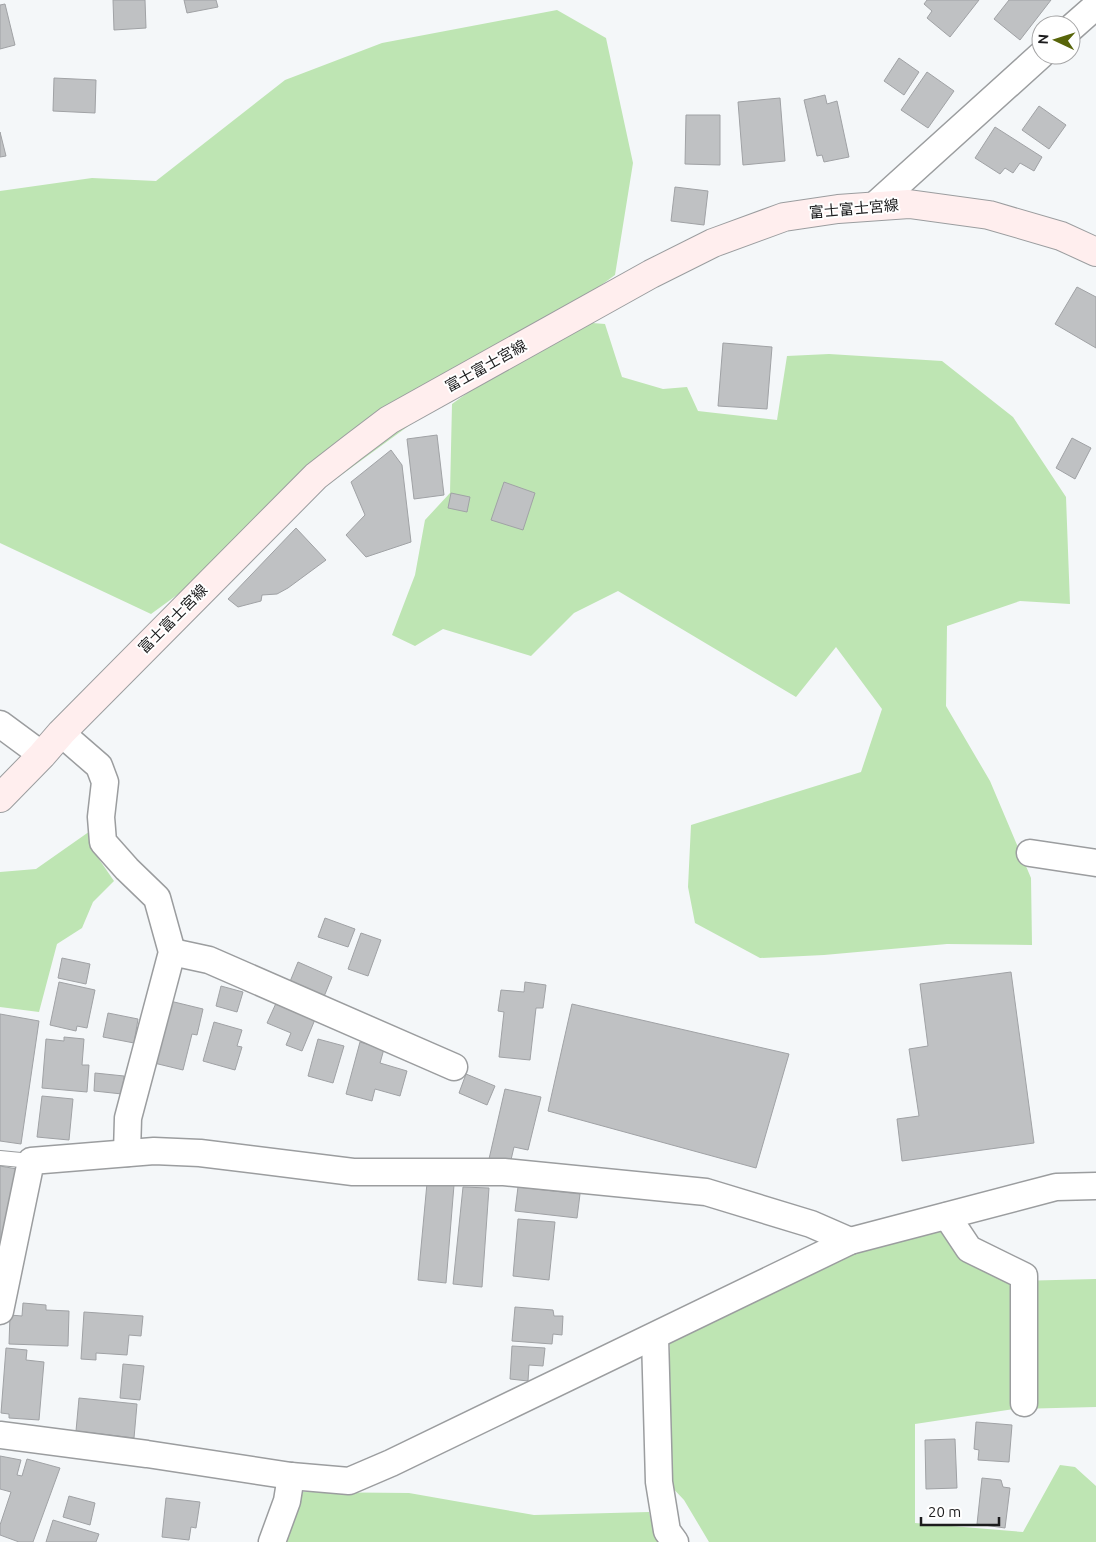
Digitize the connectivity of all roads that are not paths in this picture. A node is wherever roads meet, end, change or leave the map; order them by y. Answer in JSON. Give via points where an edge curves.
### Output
{"nodes":[{"id":1,"x":1090,"y":0,"type":"edge"},
{"id":2,"x":1096,"y":5,"type":"edge"},
{"id":3,"x":1081,"y":19,"type":"edge"},
{"id":4,"x":1031,"y":64,"type":"edge"},
{"id":5,"x":874,"y":206,"type":"junction"},
{"id":6,"x":1096,"y":252,"type":"edge"},
{"id":7,"x":0,"y":724,"type":"edge"},
{"id":8,"x":61,"y":733,"type":"junction"},
{"id":9,"x":42,"y":755,"type":"junction"},
{"id":10,"x":0,"y":798,"type":"edge"},
{"id":11,"x":1030,"y":853,"type":"dead end"},
{"id":12,"x":1096,"y":863,"type":"edge"},
{"id":13,"x":172,"y":952,"type":"junction"},
{"id":14,"x":454,"y":1067,"type":"dead end"},
{"id":15,"x":127,"y":1153,"type":"junction"},
{"id":16,"x":0,"y":1158,"type":"edge"},
{"id":17,"x":31,"y":1161,"type":"junction"},
{"id":18,"x":1096,"y":1186,"type":"edge"},
{"id":19,"x":947,"y":1216,"type":"junction"},
{"id":20,"x":850,"y":1241,"type":"junction"},
{"id":21,"x":0,"y":1311,"type":"edge"},
{"id":22,"x":655,"y":1336,"type":"junction"},
{"id":23,"x":1024,"y":1403,"type":"dead end"},
{"id":24,"x":0,"y":1435,"type":"edge"},
{"id":25,"x":291,"y":1476,"type":"junction"},
{"id":26,"x":272,"y":1542,"type":"edge"},
{"id":27,"x":675,"y":1542,"type":"edge"}],
"edges":[{"from":1,"to":2,"type":"street"},
{"from":2,"to":3,"type":"street"},
{"from":4,"to":5,"type":"street"},
{"from":5,"to":6,"type":"main road","name":"富士富士宮線","via":[[909,204],[989,215],[1061,236]]},
{"from":5,"to":8,"type":"main road","name":"富士富士宮線","via":[[784,217],[713,243],[651,274],[389,420],[316,476]]},
{"from":7,"to":9,"type":"street"},
{"from":8,"to":9,"type":"main road","name":"富士富士宮線"},
{"from":8,"to":13,"type":"street","via":[[99,766],[105,782],[101,817],[103,842],[157,898]]},
{"from":9,"to":10,"type":"main road","name":"富士富士宮線"},
{"from":11,"to":12,"type":"street"},
{"from":13,"to":14,"type":"street","via":[[209,960]]},
{"from":13,"to":15,"type":"street","via":[[128,1118]]},
{"from":15,"to":17,"type":"street"},
{"from":15,"to":20,"type":"street","via":[[154,1150],[200,1153],[353,1172],[504,1172],[706,1192],[812,1224]]},
{"from":16,"to":17,"type":"lane"},
{"from":17,"to":21,"type":"street"},
{"from":18,"to":19,"type":"street","via":[[1056,1187]]},
{"from":19,"to":20,"type":"street"},
{"from":19,"to":23,"type":"street","via":[[969,1249],[1024,1276]]},
{"from":20,"to":22,"type":"street"},
{"from":22,"to":25,"type":"street","via":[[349,1481]]},
{"from":22,"to":27,"type":"street","via":[[658,1482],[667,1531]]},
{"from":24,"to":25,"type":"street"},
{"from":25,"to":26,"type":"street"}]}
